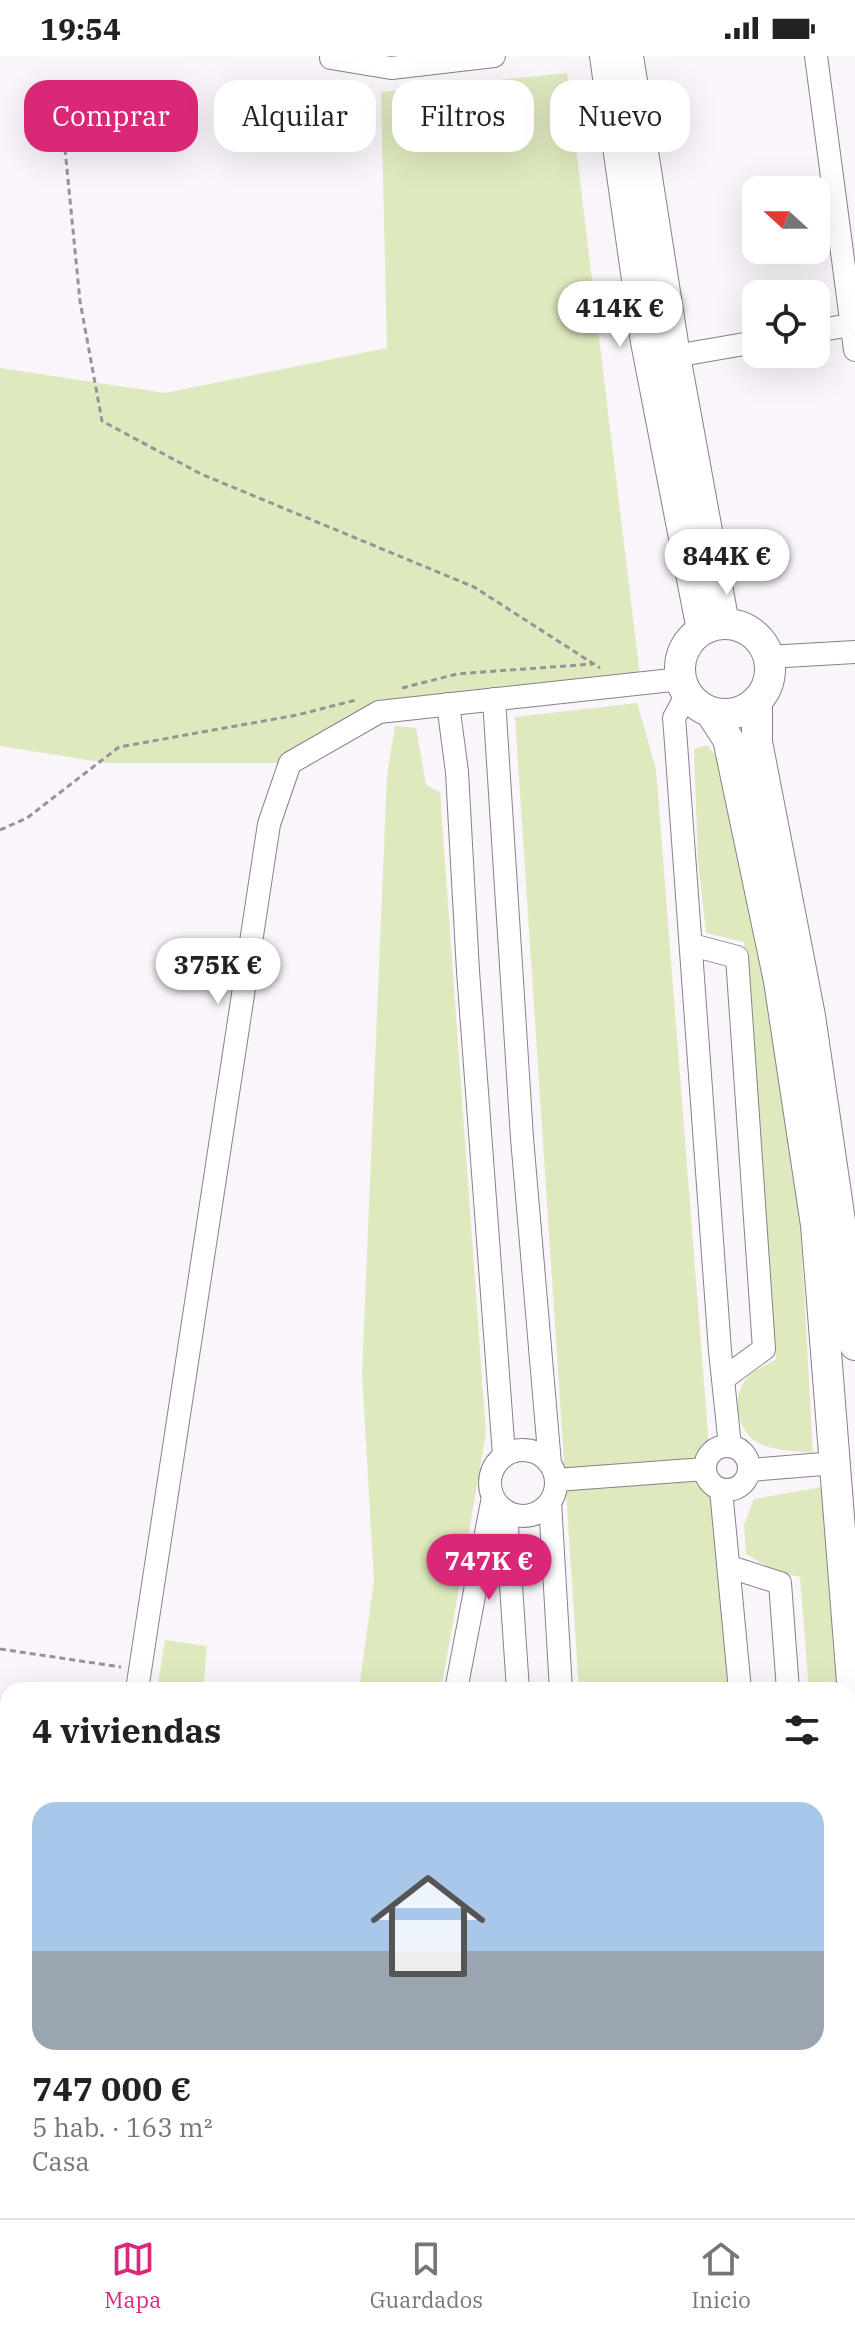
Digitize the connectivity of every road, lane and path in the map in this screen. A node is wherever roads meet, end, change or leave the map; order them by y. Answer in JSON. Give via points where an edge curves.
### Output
{"nodes":[{"id":1,"x":494,"y":56,"type":"edge"},
{"id":2,"x":605,"y":56,"type":"edge"},
{"id":3,"x":628,"y":56,"type":"edge"},
{"id":4,"x":816,"y":56,"type":"edge"},
{"id":5,"x":331,"y":58,"type":"dead end"},
{"id":6,"x":391,"y":62,"type":"edge"},
{"id":7,"x":65,"y":152,"type":"edge"},
{"id":8,"x":853,"y":324,"type":"edge"},
{"id":9,"x":830,"y":328,"type":"edge"},
{"id":10,"x":742,"y":344,"type":"edge"},
{"id":11,"x":855,"y":350,"type":"edge"},
{"id":12,"x":675,"y":356,"type":"junction"},
{"id":13,"x":713,"y":627,"type":"junction"},
{"id":14,"x":855,"y":652,"type":"edge"},
{"id":15,"x":768,"y":657,"type":"junction"},
{"id":16,"x":592,"y":664,"type":"junction"},
{"id":17,"x":604,"y":669,"type":"dead end"},
{"id":18,"x":684,"y":687,"type":"junction"},
{"id":19,"x":399,"y":689,"type":"dead end"},
{"id":20,"x":494,"y":699,"type":"junction"},
{"id":21,"x":355,"y":700,"type":"dead end"},
{"id":22,"x":757,"y":701,"type":"junction"},
{"id":23,"x":448,"y":704,"type":"junction"},
{"id":24,"x":711,"y":713,"type":"junction"},
{"id":25,"x":0,"y":830,"type":"edge"},
{"id":26,"x":692,"y":945,"type":"junction"},
{"id":27,"x":855,"y":1345,"type":"edge"},
{"id":28,"x":723,"y":1379,"type":"junction"},
{"id":29,"x":730,"y":1446,"type":"junction"},
{"id":30,"x":504,"y":1455,"type":"junction"},
{"id":31,"x":835,"y":1463,"type":"junction"},
{"id":32,"x":705,"y":1469,"type":"junction"},
{"id":33,"x":750,"y":1470,"type":"junction"},
{"id":34,"x":553,"y":1472,"type":"junction"},
{"id":35,"x":721,"y":1490,"type":"junction"},
{"id":36,"x":550,"y":1502,"type":"junction"},
{"id":37,"x":499,"y":1504,"type":"junction"},
{"id":38,"x":730,"y":1567,"type":"junction"},
{"id":39,"x":0,"y":1649,"type":"edge"},
{"id":40,"x":139,"y":1680,"type":"edge"},
{"id":41,"x":458,"y":1682,"type":"edge"},
{"id":42,"x":517,"y":1682,"type":"edge"},
{"id":43,"x":561,"y":1682,"type":"edge"},
{"id":44,"x":739,"y":1682,"type":"edge"},
{"id":45,"x":787,"y":1682,"type":"edge"},
{"id":46,"x":852,"y":1682,"type":"edge"}],
"edges":[{"from":1,"to":6,"type":"street"},
{"from":2,"to":13,"type":"street","via":[[646,342]]},
{"from":3,"to":12,"type":"street"},
{"from":4,"to":8,"type":"street"},
{"from":5,"to":6,"type":"street"},
{"from":7,"to":16,"type":"path","via":[[80,301],[102,421],[201,474],[474,587]]},
{"from":8,"to":9,"type":"street"},
{"from":8,"to":11,"type":"street"},
{"from":10,"to":12,"type":"street"},
{"from":12,"to":13,"type":"street"},
{"from":13,"to":15,"type":"street","via":[[739,626],[752,633]]},
{"from":13,"to":18,"type":"street","via":[[691,639],[683,651]]},
{"from":14,"to":15,"type":"street"},
{"from":15,"to":22,"type":"street","via":[[766,688]]},
{"from":16,"to":17,"type":"path"},
{"from":16,"to":19,"type":"path","via":[[457,674]]},
{"from":18,"to":20,"type":"street"},
{"from":18,"to":24,"type":"street","via":[[693,702]]},
{"from":18,"to":26,"type":"street","via":[[674,718]]},
{"from":20,"to":23,"type":"street"},
{"from":20,"to":34,"type":"street","via":[[522,1138]]},
{"from":21,"to":25,"type":"path","via":[[119,747],[27,818]]},
{"from":22,"to":24,"type":"street","via":[[736,713]]},
{"from":22,"to":27,"type":"street","via":[[757,742],[810,1016]]},
{"from":23,"to":30,"type":"street"},
{"from":23,"to":40,"type":"street","via":[[379,712],[290,763],[269,824]]},
{"from":24,"to":31,"type":"street","via":[[728,739],[779,981],[816,1225]]},
{"from":26,"to":28,"type":"street"},
{"from":26,"to":28,"type":"street","via":[[737,957],[764,1349]]},
{"from":28,"to":29,"type":"street"},
{"from":29,"to":32,"type":"street","via":[[711,1453]]},
{"from":29,"to":33,"type":"street","via":[[744,1453]]},
{"from":30,"to":34,"type":"street","via":[[526,1449],[538,1453]]},
{"from":30,"to":37,"type":"street","via":[[491,1473],[490,1486]]},
{"from":31,"to":33,"type":"street"},
{"from":31,"to":46,"type":"street"},
{"from":32,"to":34,"type":"street"},
{"from":32,"to":35,"type":"street"},
{"from":33,"to":35,"type":"street","via":[[744,1483]]},
{"from":34,"to":36,"type":"street"},
{"from":35,"to":38,"type":"street"},
{"from":36,"to":37,"type":"street","via":[[523,1516]]},
{"from":36,"to":43,"type":"street"},
{"from":37,"to":41,"type":"street"},
{"from":37,"to":42,"type":"street"},
{"from":38,"to":44,"type":"street"},
{"from":38,"to":45,"type":"street","via":[[780,1583]]},
{"from":39,"to":40,"type":"path"}]}
